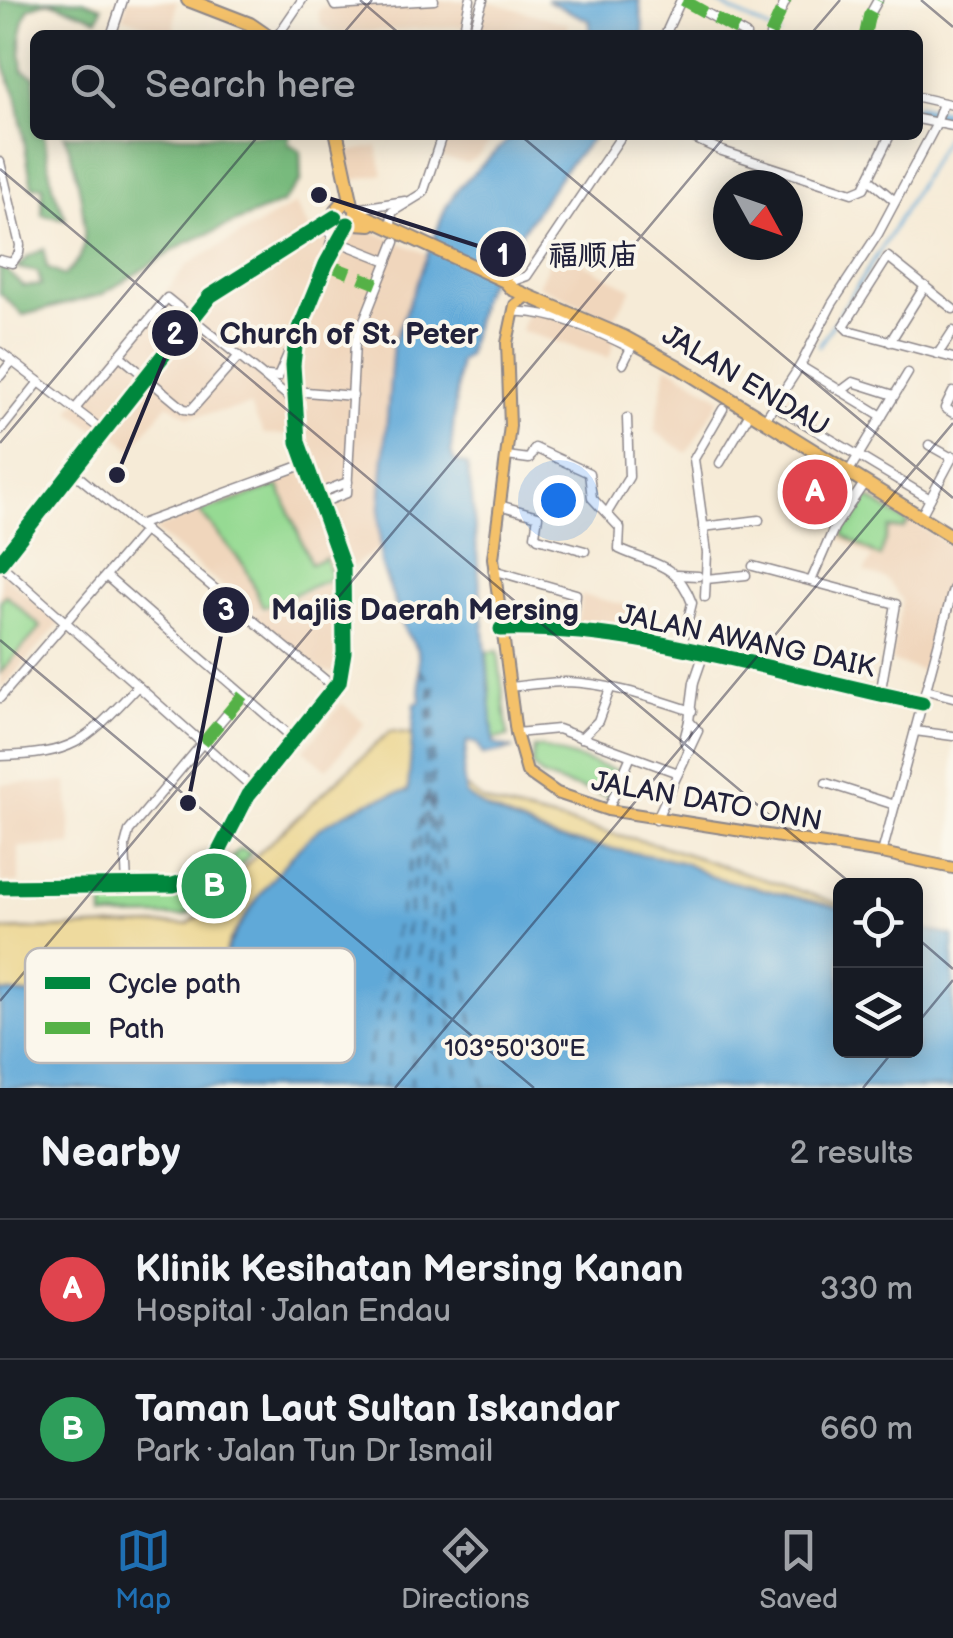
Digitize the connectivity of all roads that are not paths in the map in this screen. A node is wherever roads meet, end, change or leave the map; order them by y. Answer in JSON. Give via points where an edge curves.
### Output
{"nodes":[{"id":1,"x":123,"y":0,"type":"edge"},
{"id":2,"x":188,"y":0,"type":"edge"},
{"id":3,"x":204,"y":0,"type":"edge"},
{"id":4,"x":302,"y":0,"type":"edge"},
{"id":5,"x":332,"y":0,"type":"edge"},
{"id":6,"x":434,"y":0,"type":"edge"},
{"id":7,"x":470,"y":0,"type":"edge"},
{"id":8,"x":483,"y":0,"type":"edge"},
{"id":9,"x":682,"y":0,"type":"edge"},
{"id":10,"x":786,"y":0,"type":"edge"},
{"id":11,"x":878,"y":0,"type":"edge"},
{"id":12,"x":466,"y":24,"type":"dead end"},
{"id":13,"x":113,"y":30,"type":"edge"},
{"id":14,"x":257,"y":30,"type":"edge"},
{"id":15,"x":269,"y":30,"type":"edge"},
{"id":16,"x":281,"y":30,"type":"edge"},
{"id":17,"x":474,"y":30,"type":"edge"},
{"id":18,"x":667,"y":30,"type":"edge"},
{"id":19,"x":737,"y":30,"type":"edge"},
{"id":20,"x":773,"y":30,"type":"edge"},
{"id":21,"x":866,"y":30,"type":"edge"},
{"id":22,"x":946,"y":104,"type":"edge"},
{"id":23,"x":923,"y":120,"type":"edge"},
{"id":24,"x":938,"y":121,"type":"junction"},
{"id":25,"x":953,"y":126,"type":"edge"},
{"id":26,"x":335,"y":140,"type":"edge"},
{"id":27,"x":440,"y":140,"type":"edge"},
{"id":28,"x":619,"y":140,"type":"edge"},
{"id":29,"x":699,"y":140,"type":"edge"},
{"id":30,"x":886,"y":140,"type":"edge"},
{"id":31,"x":0,"y":162,"type":"edge"},
{"id":32,"x":870,"y":180,"type":"junction"},
{"id":33,"x":416,"y":199,"type":"junction"},
{"id":34,"x":895,"y":200,"type":"junction"},
{"id":35,"x":349,"y":213,"type":"junction"},
{"id":36,"x":397,"y":236,"type":"junction"},
{"id":37,"x":338,"y":242,"type":"junction"},
{"id":38,"x":285,"y":248,"type":"junction"},
{"id":39,"x":0,"y":260,"type":"edge"},
{"id":40,"x":387,"y":261,"type":"junction"},
{"id":41,"x":326,"y":264,"type":"junction"},
{"id":42,"x":510,"y":284,"type":"junction"},
{"id":43,"x":924,"y":286,"type":"junction"},
{"id":44,"x":528,"y":287,"type":"junction"},
{"id":45,"x":514,"y":309,"type":"junction"},
{"id":46,"x":953,"y":310,"type":"edge"},
{"id":47,"x":192,"y":316,"type":"junction"},
{"id":48,"x":953,"y":331,"type":"edge"},
{"id":49,"x":609,"y":333,"type":"junction"},
{"id":50,"x":295,"y":342,"type":"junction"},
{"id":51,"x":890,"y":342,"type":"junction"},
{"id":52,"x":632,"y":345,"type":"junction"},
{"id":53,"x":0,"y":352,"type":"edge"},
{"id":54,"x":938,"y":354,"type":"junction"},
{"id":55,"x":119,"y":355,"type":"junction"},
{"id":56,"x":239,"y":356,"type":"junction"},
{"id":57,"x":953,"y":358,"type":"edge"},
{"id":58,"x":12,"y":361,"type":"junction"},
{"id":59,"x":293,"y":364,"type":"junction"},
{"id":60,"x":622,"y":364,"type":"dead end"},
{"id":61,"x":800,"y":366,"type":"junction"},
{"id":62,"x":257,"y":371,"type":"junction"},
{"id":63,"x":908,"y":373,"type":"dead end"},
{"id":64,"x":0,"y":376,"type":"edge"},
{"id":65,"x":144,"y":376,"type":"junction"},
{"id":66,"x":39,"y":382,"type":"junction"},
{"id":67,"x":273,"y":384,"type":"junction"},
{"id":68,"x":294,"y":391,"type":"junction"},
{"id":69,"x":841,"y":391,"type":"junction"},
{"id":70,"x":953,"y":392,"type":"edge"},
{"id":71,"x":894,"y":395,"type":"junction"},
{"id":72,"x":353,"y":396,"type":"junction"},
{"id":73,"x":723,"y":396,"type":"junction"},
{"id":74,"x":744,"y":408,"type":"junction"},
{"id":75,"x":74,"y":409,"type":"junction"},
{"id":76,"x":771,"y":410,"type":"junction"},
{"id":77,"x":953,"y":413,"type":"edge"},
{"id":78,"x":882,"y":416,"type":"junction"},
{"id":79,"x":627,"y":418,"type":"dead end"},
{"id":80,"x":102,"y":430,"type":"junction"},
{"id":81,"x":0,"y":432,"type":"edge"},
{"id":82,"x":298,"y":442,"type":"junction"},
{"id":83,"x":929,"y":445,"type":"dead end"},
{"id":84,"x":506,"y":456,"type":"junction"},
{"id":85,"x":952,"y":457,"type":"edge"},
{"id":86,"x":855,"y":461,"type":"junction"},
{"id":87,"x":720,"y":463,"type":"dead end"},
{"id":88,"x":305,"y":464,"type":"junction"},
{"id":89,"x":73,"y":472,"type":"junction"},
{"id":90,"x":348,"y":482,"type":"junction"},
{"id":91,"x":865,"y":482,"type":"junction"},
{"id":92,"x":319,"y":498,"type":"junction"},
{"id":93,"x":499,"y":505,"type":"junction"},
{"id":94,"x":925,"y":508,"type":"junction"},
{"id":95,"x":607,"y":513,"type":"junction"},
{"id":96,"x":759,"y":520,"type":"dead end"},
{"id":97,"x":142,"y":528,"type":"junction"},
{"id":98,"x":704,"y":528,"type":"junction"},
{"id":99,"x":953,"y":528,"type":"edge"},
{"id":100,"x":953,"y":537,"type":"edge"},
{"id":101,"x":586,"y":552,"type":"dead end"},
{"id":102,"x":0,"y":564,"type":"edge"},
{"id":103,"x":752,"y":566,"type":"dead end"},
{"id":104,"x":494,"y":570,"type":"junction"},
{"id":105,"x":746,"y":574,"type":"dead end"},
{"id":106,"x":677,"y":575,"type":"junction"},
{"id":107,"x":106,"y":576,"type":"junction"},
{"id":108,"x":702,"y":578,"type":"junction"},
{"id":109,"x":811,"y":581,"type":"junction"},
{"id":110,"x":953,"y":589,"type":"edge"},
{"id":111,"x":705,"y":597,"type":"dead end"},
{"id":112,"x":66,"y":622,"type":"junction"},
{"id":113,"x":501,"y":629,"type":"junction"},
{"id":114,"x":573,"y":630,"type":"junction"},
{"id":115,"x":681,"y":648,"type":"junction"},
{"id":116,"x":704,"y":653,"type":"junction"},
{"id":117,"x":343,"y":670,"type":"junction"},
{"id":118,"x":321,"y":677,"type":"junction"},
{"id":119,"x":138,"y":686,"type":"junction"},
{"id":120,"x":510,"y":687,"type":"junction"},
{"id":121,"x":335,"y":688,"type":"junction"},
{"id":122,"x":610,"y":689,"type":"junction"},
{"id":123,"x":926,"y":690,"type":"junction"},
{"id":124,"x":880,"y":694,"type":"junction"},
{"id":125,"x":243,"y":695,"type":"junction"},
{"id":126,"x":953,"y":697,"type":"edge"},
{"id":127,"x":0,"y":698,"type":"edge"},
{"id":128,"x":922,"y":703,"type":"junction"},
{"id":129,"x":690,"y":716,"type":"junction"},
{"id":130,"x":915,"y":731,"type":"junction"},
{"id":131,"x":516,"y":733,"type":"junction"},
{"id":132,"x":953,"y":736,"type":"edge"},
{"id":133,"x":581,"y":738,"type":"junction"},
{"id":134,"x":294,"y":739,"type":"junction"},
{"id":135,"x":203,"y":743,"type":"junction"},
{"id":136,"x":0,"y":756,"type":"edge"},
{"id":137,"x":630,"y":758,"type":"junction"},
{"id":138,"x":678,"y":773,"type":"junction"},
{"id":139,"x":826,"y":783,"type":"dead end"},
{"id":140,"x":254,"y":788,"type":"junction"},
{"id":141,"x":894,"y":806,"type":"junction"},
{"id":142,"x":608,"y":810,"type":"junction"},
{"id":143,"x":656,"y":820,"type":"junction"},
{"id":144,"x":882,"y":853,"type":"junction"},
{"id":145,"x":953,"y":868,"type":"edge"},
{"id":146,"x":128,"y":886,"type":"junction"},
{"id":147,"x":0,"y":887,"type":"edge"}],
"edges":[{"from":1,"to":13,"type":"street"},
{"from":2,"to":14,"type":"highway"},
{"from":3,"to":15,"type":"highway"},
{"from":4,"to":16,"type":"street"},
{"from":5,"to":6,"type":"street","via":[[335,6]]},
{"from":7,"to":12,"type":"street"},
{"from":8,"to":17,"type":"street"},
{"from":9,"to":18,"type":"street"},
{"from":9,"to":19,"type":"street"},
{"from":10,"to":20,"type":"street"},
{"from":11,"to":21,"type":"street"},
{"from":22,"to":24,"type":"street"},
{"from":23,"to":24,"type":"street"},
{"from":24,"to":25,"type":"street"},
{"from":24,"to":34,"type":"street"},
{"from":26,"to":35,"type":"highway"},
{"from":27,"to":33,"type":"street"},
{"from":28,"to":44,"type":"street"},
{"from":29,"to":32,"type":"street","via":[[852,192]]},
{"from":30,"to":32,"type":"street"},
{"from":31,"to":39,"type":"street","via":[[20,250],[12,263]]},
{"from":32,"to":34,"type":"street"},
{"from":33,"to":35,"type":"street"},
{"from":33,"to":36,"type":"street","via":[[392,212]]},
{"from":34,"to":61,"type":"street"},
{"from":35,"to":36,"type":"highway","name":"JALAN ENDAU"},
{"from":35,"to":37,"type":"street"},
{"from":35,"to":38,"type":"street"},
{"from":36,"to":40,"type":"street"},
{"from":36,"to":42,"type":"highway","name":"JALAN ENDAU"},
{"from":37,"to":40,"type":"street"},
{"from":37,"to":41,"type":"street"},
{"from":38,"to":41,"type":"street","via":[[328,231],[333,238]]},
{"from":38,"to":47,"type":"street","via":[[215,290]]},
{"from":40,"to":72,"type":"street","via":[[354,342]]},
{"from":41,"to":50,"type":"street"},
{"from":42,"to":44,"type":"highway","name":"JALAN ENDAU"},
{"from":42,"to":45,"type":"main road","name":"JALAN DATO ONN"},
{"from":43,"to":46,"type":"street"},
{"from":43,"to":51,"type":"street"},
{"from":43,"to":51,"type":"street","via":[[888,257],[844,326]]},
{"from":44,"to":45,"type":"main road"},
{"from":44,"to":49,"type":"highway","name":"JALAN ENDAU"},
{"from":44,"to":73,"type":"highway","name":"JALAN ENDAU","via":[[627,332]]},
{"from":45,"to":49,"type":"street"},
{"from":45,"to":84,"type":"main road","name":"JALAN DATO ONN","via":[[507,342]]},
{"from":47,"to":55,"type":"street","via":[[167,298]]},
{"from":47,"to":56,"type":"street"},
{"from":47,"to":65,"type":"street"},
{"from":48,"to":54,"type":"street"},
{"from":49,"to":52,"type":"highway","name":"JALAN ENDAU"},
{"from":50,"to":59,"type":"street"},
{"from":50,"to":62,"type":"street","via":[[276,379]]},
{"from":51,"to":54,"type":"street"},
{"from":52,"to":60,"type":"street"},
{"from":52,"to":73,"type":"highway","name":"JALAN ENDAU"},
{"from":53,"to":58,"type":"street"},
{"from":54,"to":57,"type":"street"},
{"from":55,"to":65,"type":"street"},
{"from":55,"to":75,"type":"street"},
{"from":56,"to":62,"type":"street"},
{"from":56,"to":65,"type":"street","via":[[191,410]]},
{"from":58,"to":64,"type":"street"},
{"from":58,"to":66,"type":"street"},
{"from":59,"to":67,"type":"street","via":[[289,390]]},
{"from":59,"to":68,"type":"street"},
{"from":61,"to":69,"type":"street"},
{"from":61,"to":76,"type":"street"},
{"from":62,"to":67,"type":"street"},
{"from":63,"to":71,"type":"street"},
{"from":65,"to":80,"type":"street"},
{"from":66,"to":75,"type":"street"},
{"from":66,"to":81,"type":"street"},
{"from":67,"to":82,"type":"street","via":[[292,401]]},
{"from":68,"to":72,"type":"street"},
{"from":68,"to":82,"type":"street"},
{"from":69,"to":71,"type":"street","via":[[853,382]]},
{"from":69,"to":78,"type":"street"},
{"from":70,"to":77,"type":"street","via":[[945,408]]},
{"from":71,"to":78,"type":"street"},
{"from":72,"to":90,"type":"street"},
{"from":73,"to":74,"type":"highway","name":"JALAN ENDAU"},
{"from":73,"to":76,"type":"highway","name":"JALAN ENDAU"},
{"from":73,"to":98,"type":"street","via":[[694,459]]},
{"from":74,"to":87,"type":"street"},
{"from":74,"to":91,"type":"highway","name":"JALAN ENDAU"},
{"from":75,"to":80,"type":"street"},
{"from":76,"to":86,"type":"highway","name":"JALAN ENDAU"},
{"from":78,"to":86,"type":"street"},
{"from":79,"to":95,"type":"street","via":[[629,478]]},
{"from":80,"to":89,"type":"street"},
{"from":82,"to":88,"type":"street"},
{"from":83,"to":85,"type":"street"},
{"from":84,"to":93,"type":"main road","name":"JALAN DATO ONN"},
{"from":84,"to":95,"type":"street","via":[[529,459],[535,448],[582,468],[590,475],[592,498]]},
{"from":85,"to":94,"type":"street"},
{"from":86,"to":94,"type":"highway","name":"JALAN ENDAU"},
{"from":88,"to":92,"type":"street"},
{"from":88,"to":97,"type":"street"},
{"from":89,"to":97,"type":"street"},
{"from":89,"to":102,"type":"street"},
{"from":90,"to":92,"type":"street"},
{"from":90,"to":92,"type":"street","via":[[347,493]]},
{"from":91,"to":94,"type":"highway","name":"JALAN ENDAU"},
{"from":91,"to":109,"type":"street","via":[[834,528]]},
{"from":92,"to":117,"type":"street","via":[[343,566]]},
{"from":93,"to":101,"type":"street","via":[[538,516],[538,538]]},
{"from":93,"to":104,"type":"main road","name":"JALAN DATO ONN"},
{"from":94,"to":99,"type":"highway","name":"JALAN ENDAU"},
{"from":94,"to":100,"type":"highway","name":"JALAN ENDAU"},
{"from":95,"to":106,"type":"street","via":[[620,528],[619,549]]},
{"from":96,"to":98,"type":"street"},
{"from":97,"to":107,"type":"street"},
{"from":97,"to":118,"type":"street"},
{"from":98,"to":108,"type":"street"},
{"from":102,"to":112,"type":"street"},
{"from":103,"to":109,"type":"street"},
{"from":104,"to":113,"type":"main road","name":"JALAN DATO ONN"},
{"from":104,"to":114,"type":"street","via":[[576,594]]},
{"from":105,"to":108,"type":"street"},
{"from":106,"to":108,"type":"street"},
{"from":106,"to":115,"type":"street","via":[[692,600]]},
{"from":107,"to":112,"type":"street"},
{"from":107,"to":125,"type":"street"},
{"from":108,"to":111,"type":"street"},
{"from":109,"to":124,"type":"street","via":[[896,604]]},
{"from":110,"to":123,"type":"street"},
{"from":112,"to":119,"type":"street"},
{"from":112,"to":127,"type":"street"},
{"from":113,"to":114,"type":"street","name":"JALAN AWANG DAIK"},
{"from":113,"to":120,"type":"main road","name":"JALAN DATO ONN"},
{"from":114,"to":115,"type":"street","name":"JALAN AWANG DAIK"},
{"from":115,"to":116,"type":"street","name":"JALAN AWANG DAIK"},
{"from":116,"to":124,"type":"street","name":"JALAN AWANG DAIK"},
{"from":116,"to":129,"type":"street"},
{"from":117,"to":118,"type":"street"},
{"from":117,"to":121,"type":"street"},
{"from":118,"to":121,"type":"street"},
{"from":119,"to":135,"type":"street"},
{"from":119,"to":136,"type":"street","via":[[79,743],[52,753]]},
{"from":120,"to":122,"type":"street","via":[[567,682]]},
{"from":120,"to":131,"type":"main road","name":"JALAN DATO ONN"},
{"from":121,"to":134,"type":"street"},
{"from":122,"to":129,"type":"street","via":[[670,702]]},
{"from":122,"to":133,"type":"street","via":[[598,721]]},
{"from":123,"to":126,"type":"street"},
{"from":123,"to":128,"type":"street"},
{"from":124,"to":128,"type":"street","name":"JALAN AWANG DAIK"},
{"from":125,"to":134,"type":"street"},
{"from":125,"to":135,"type":"street"},
{"from":128,"to":130,"type":"street"},
{"from":129,"to":138,"type":"street","via":[[684,740],[689,752]]},
{"from":130,"to":132,"type":"street"},
{"from":130,"to":141,"type":"street"},
{"from":131,"to":133,"type":"street","via":[[552,728]]},
{"from":131,"to":142,"type":"main road","name":"JALAN DATO ONN","via":[[531,777]]},
{"from":133,"to":137,"type":"street"},
{"from":134,"to":140,"type":"street"},
{"from":135,"to":140,"type":"street"},
{"from":135,"to":146,"type":"street","via":[[127,834]]},
{"from":137,"to":138,"type":"street"},
{"from":137,"to":142,"type":"street"},
{"from":138,"to":143,"type":"street"},
{"from":139,"to":141,"type":"street"},
{"from":140,"to":146,"type":"street","via":[[202,876],[183,885]]},
{"from":141,"to":144,"type":"street"},
{"from":142,"to":143,"type":"main road","name":"JALAN DATO ONN"},
{"from":143,"to":144,"type":"main road","name":"JALAN DATO ONN"},
{"from":144,"to":145,"type":"main road","name":"JALAN DATO ONN"},
{"from":146,"to":147,"type":"street"}]}
